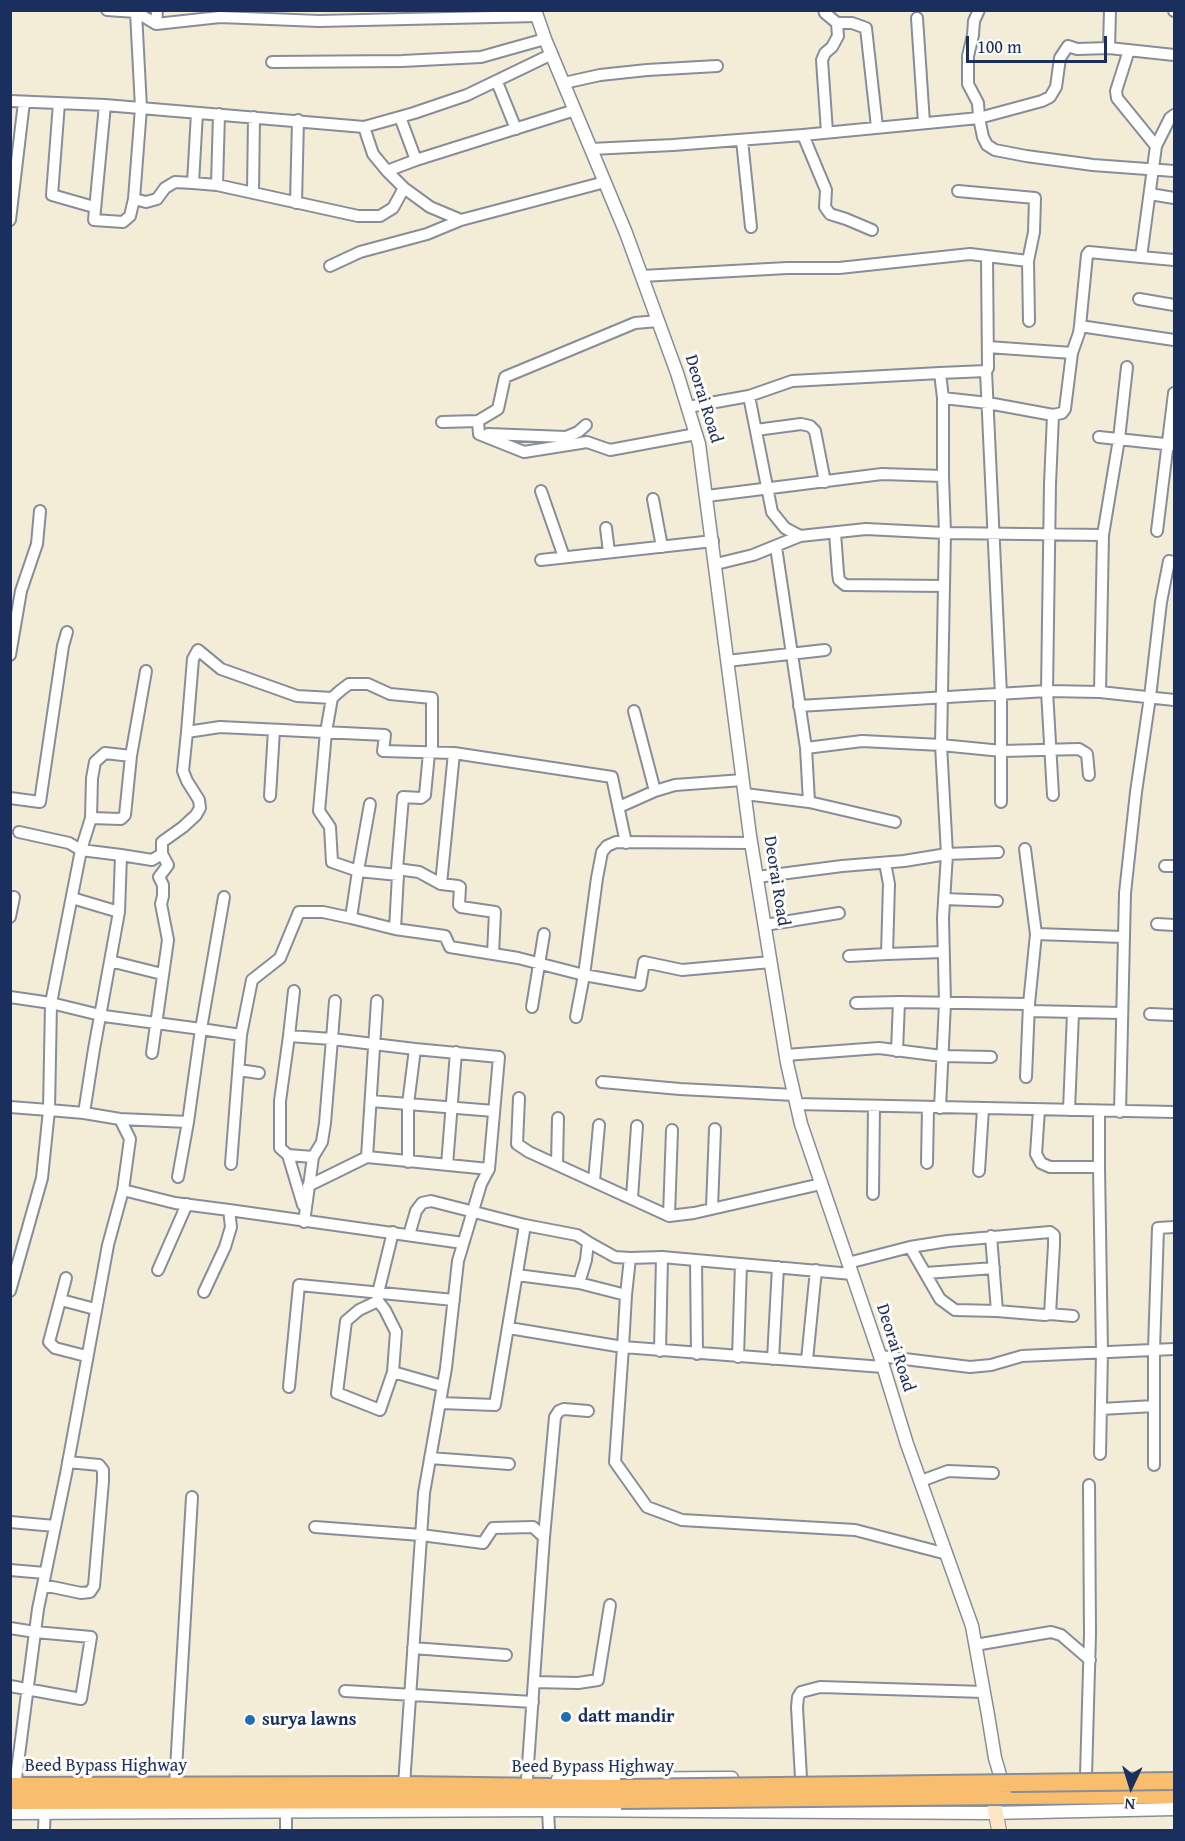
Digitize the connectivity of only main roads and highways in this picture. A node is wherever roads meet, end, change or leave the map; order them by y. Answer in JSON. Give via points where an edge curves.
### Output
{"nodes":[{"id":1,"x":994,"y":1775,"type":"road end"},
{"id":2,"x":1174,"y":1781,"type":"edge"},
{"id":3,"x":12,"y":1787,"type":"edge"},
{"id":4,"x":620,"y":1794,"type":"junction"},
{"id":5,"x":1174,"y":1795,"type":"edge"},
{"id":6,"x":997,"y":1813,"type":"junction"},
{"id":7,"x":999,"y":1830,"type":"edge"},
{"id":8,"x":1008,"y":1830,"type":"edge"}],
"edges":[{"from":1,"to":6,"type":"main road"},
{"from":2,"to":4,"type":"highway","name":"Beed Bypass Highway","bridge":true},
{"from":3,"to":4,"type":"highway","name":"Beed Bypass Highway","via":[[405,1781]]},
{"from":3,"to":4,"type":"highway","name":"Beed Bypass Highway","via":[[45,1808],[286,1807]]},
{"from":4,"to":5,"type":"highway","name":"Beed Bypass Highway","bridge":true},
{"from":6,"to":7,"type":"main road"},
{"from":6,"to":8,"type":"main road"}]}
